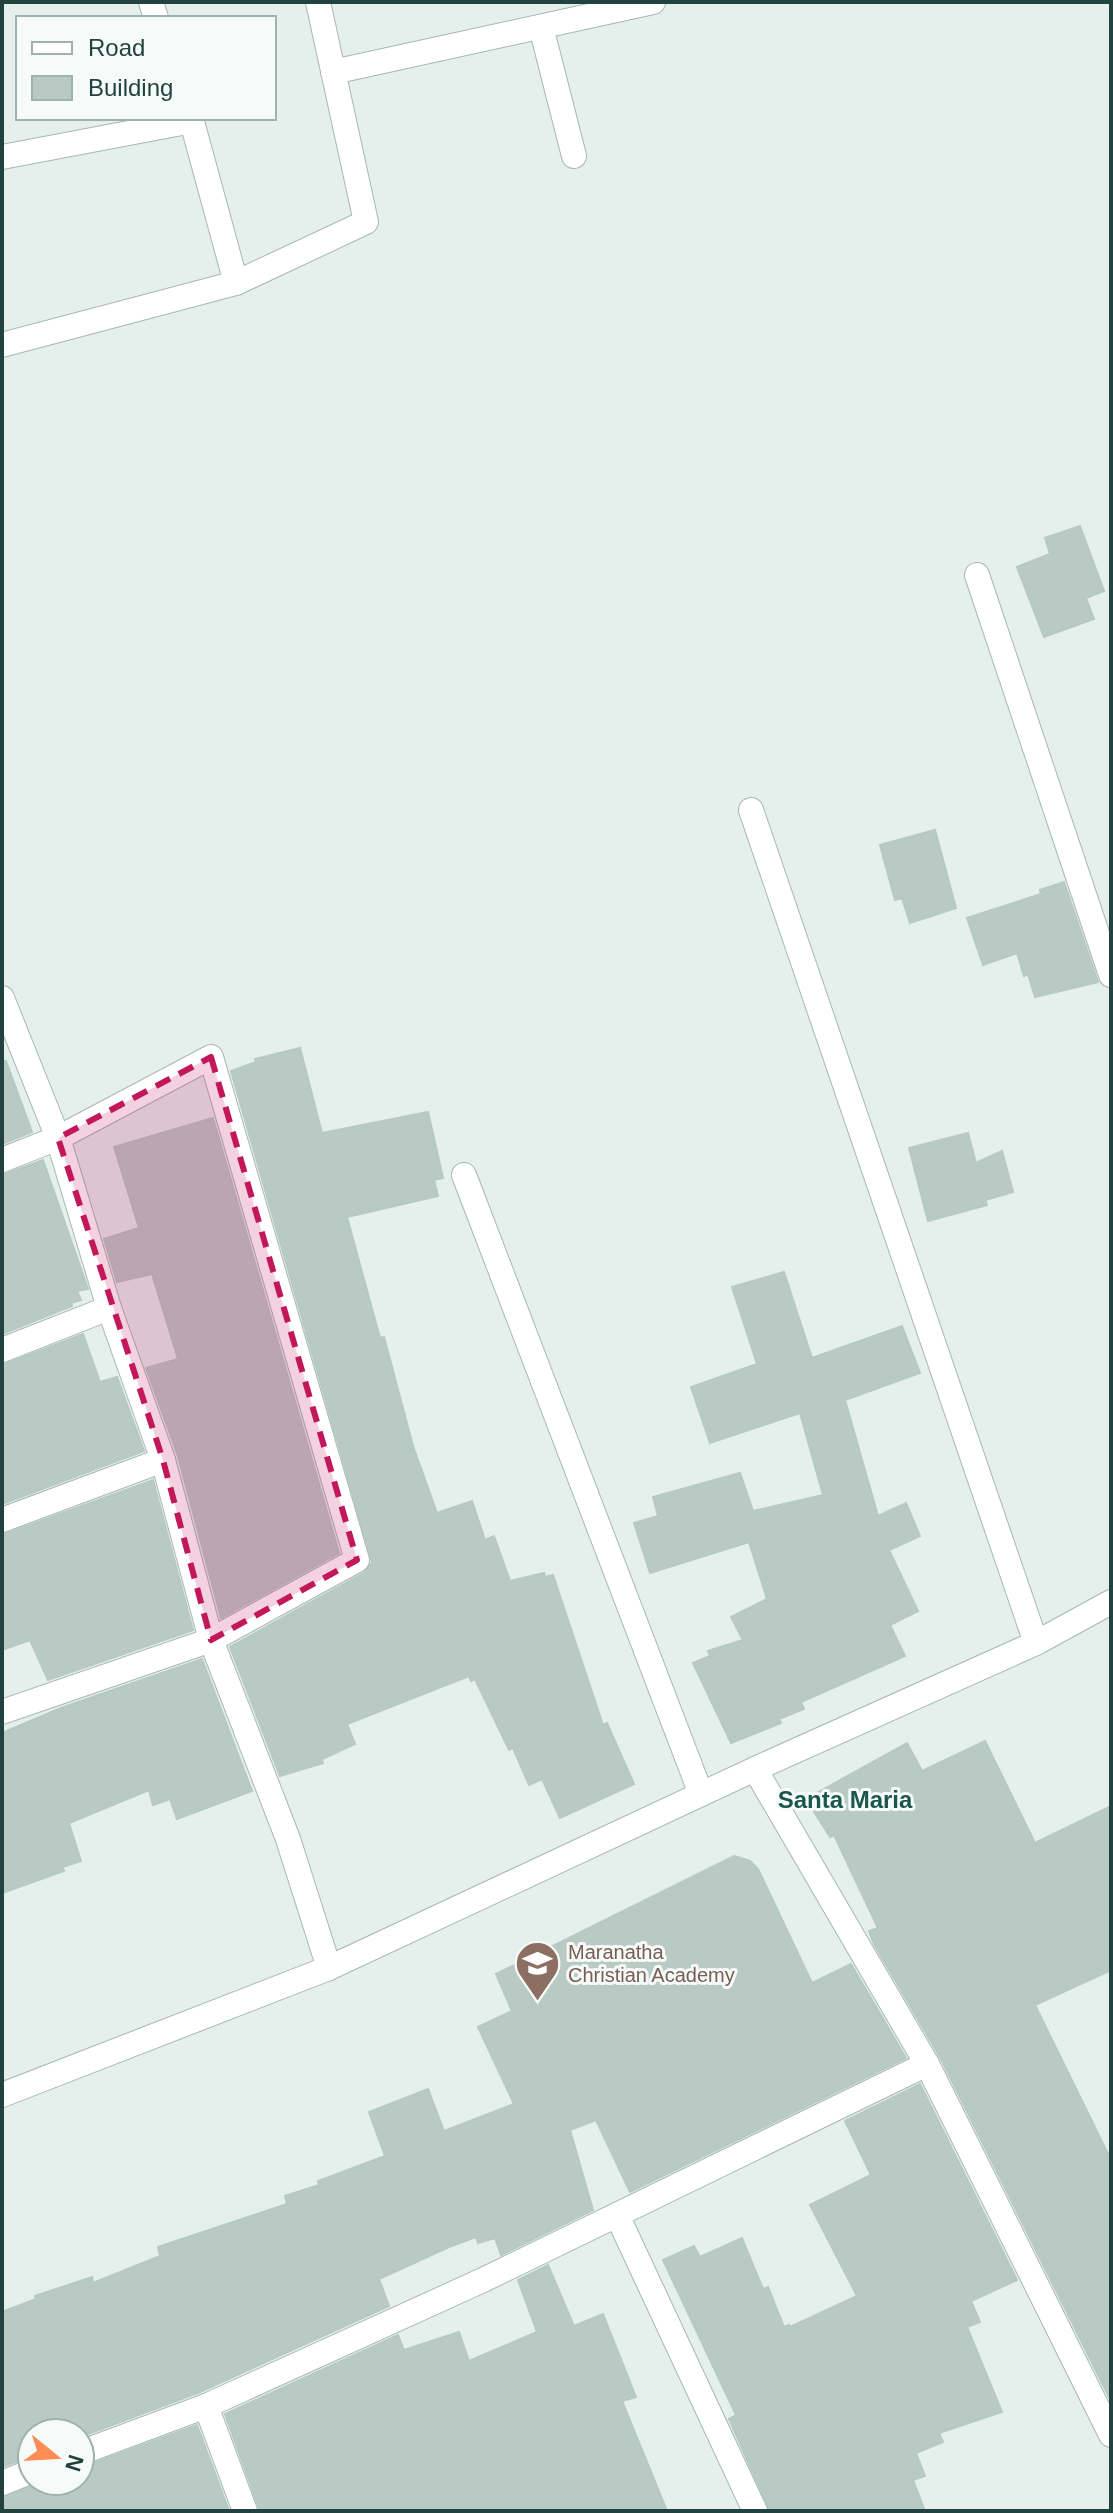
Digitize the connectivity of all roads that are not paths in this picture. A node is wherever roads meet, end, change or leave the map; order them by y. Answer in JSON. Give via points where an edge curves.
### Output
{"nodes":[{"id":1,"x":318,"y":2,"type":"edge"},
{"id":2,"x":653,"y":2,"type":"edge"},
{"id":3,"x":541,"y":27,"type":"junction"},
{"id":4,"x":333,"y":72,"type":"junction"},
{"id":5,"x":192,"y":120,"type":"edge"},
{"id":6,"x":574,"y":156,"type":"dead end"},
{"id":7,"x":2,"y":157,"type":"edge"},
{"id":8,"x":236,"y":283,"type":"junction"},
{"id":9,"x":2,"y":345,"type":"edge"},
{"id":10,"x":977,"y":575,"type":"dead end"},
{"id":11,"x":751,"y":810,"type":"dead end"},
{"id":12,"x":1111,"y":975,"type":"edge"},
{"id":13,"x":2,"y":998,"type":"edge"},
{"id":14,"x":58,"y":1138,"type":"junction"},
{"id":15,"x":2,"y":1160,"type":"edge"},
{"id":16,"x":464,"y":1175,"type":"dead end"},
{"id":17,"x":109,"y":1308,"type":"junction"},
{"id":18,"x":2,"y":1350,"type":"edge"},
{"id":19,"x":163,"y":1460,"type":"junction"},
{"id":20,"x":2,"y":1520,"type":"edge"},
{"id":21,"x":1111,"y":1602,"type":"edge"},
{"id":22,"x":211,"y":1640,"type":"junction"},
{"id":23,"x":1036,"y":1643,"type":"junction"},
{"id":24,"x":2,"y":1712,"type":"edge"},
{"id":25,"x":755,"y":1769,"type":"junction"},
{"id":26,"x":701,"y":1794,"type":"junction"},
{"id":27,"x":329,"y":1968,"type":"junction"},
{"id":28,"x":927,"y":2064,"type":"junction"},
{"id":29,"x":2,"y":2095,"type":"edge"},
{"id":30,"x":617,"y":2215,"type":"junction"},
{"id":31,"x":206,"y":2406,"type":"junction"},
{"id":32,"x":1111,"y":2435,"type":"edge"},
{"id":33,"x":96,"y":2447,"type":"edge"},
{"id":34,"x":245,"y":2511,"type":"edge"},
{"id":35,"x":755,"y":2511,"type":"edge"}],
"edges":[{"from":1,"to":4,"type":"street"},
{"from":2,"to":3,"type":"street"},
{"from":3,"to":4,"type":"street"},
{"from":3,"to":6,"type":"street"},
{"from":4,"to":8,"type":"street","via":[[366,222]]},
{"from":5,"to":7,"type":"street"},
{"from":5,"to":8,"type":"street"},
{"from":8,"to":9,"type":"street"},
{"from":10,"to":12,"type":"street"},
{"from":11,"to":23,"type":"street"},
{"from":13,"to":14,"type":"street"},
{"from":14,"to":15,"type":"street"},
{"from":14,"to":17,"type":"street"},
{"from":14,"to":22,"type":"street","via":[[211,1057],[357,1560]]},
{"from":16,"to":26,"type":"street"},
{"from":17,"to":18,"type":"street"},
{"from":17,"to":19,"type":"street"},
{"from":19,"to":20,"type":"street"},
{"from":19,"to":22,"type":"street"},
{"from":21,"to":23,"type":"street"},
{"from":22,"to":24,"type":"street"},
{"from":22,"to":27,"type":"street","via":[[288,1839]]},
{"from":23,"to":25,"type":"street"},
{"from":25,"to":26,"type":"street"},
{"from":25,"to":28,"type":"street"},
{"from":26,"to":27,"type":"street"},
{"from":27,"to":29,"type":"street"},
{"from":28,"to":30,"type":"street"},
{"from":28,"to":32,"type":"street"},
{"from":30,"to":31,"type":"street"},
{"from":30,"to":35,"type":"street"},
{"from":31,"to":33,"type":"street"},
{"from":31,"to":34,"type":"street"}]}
